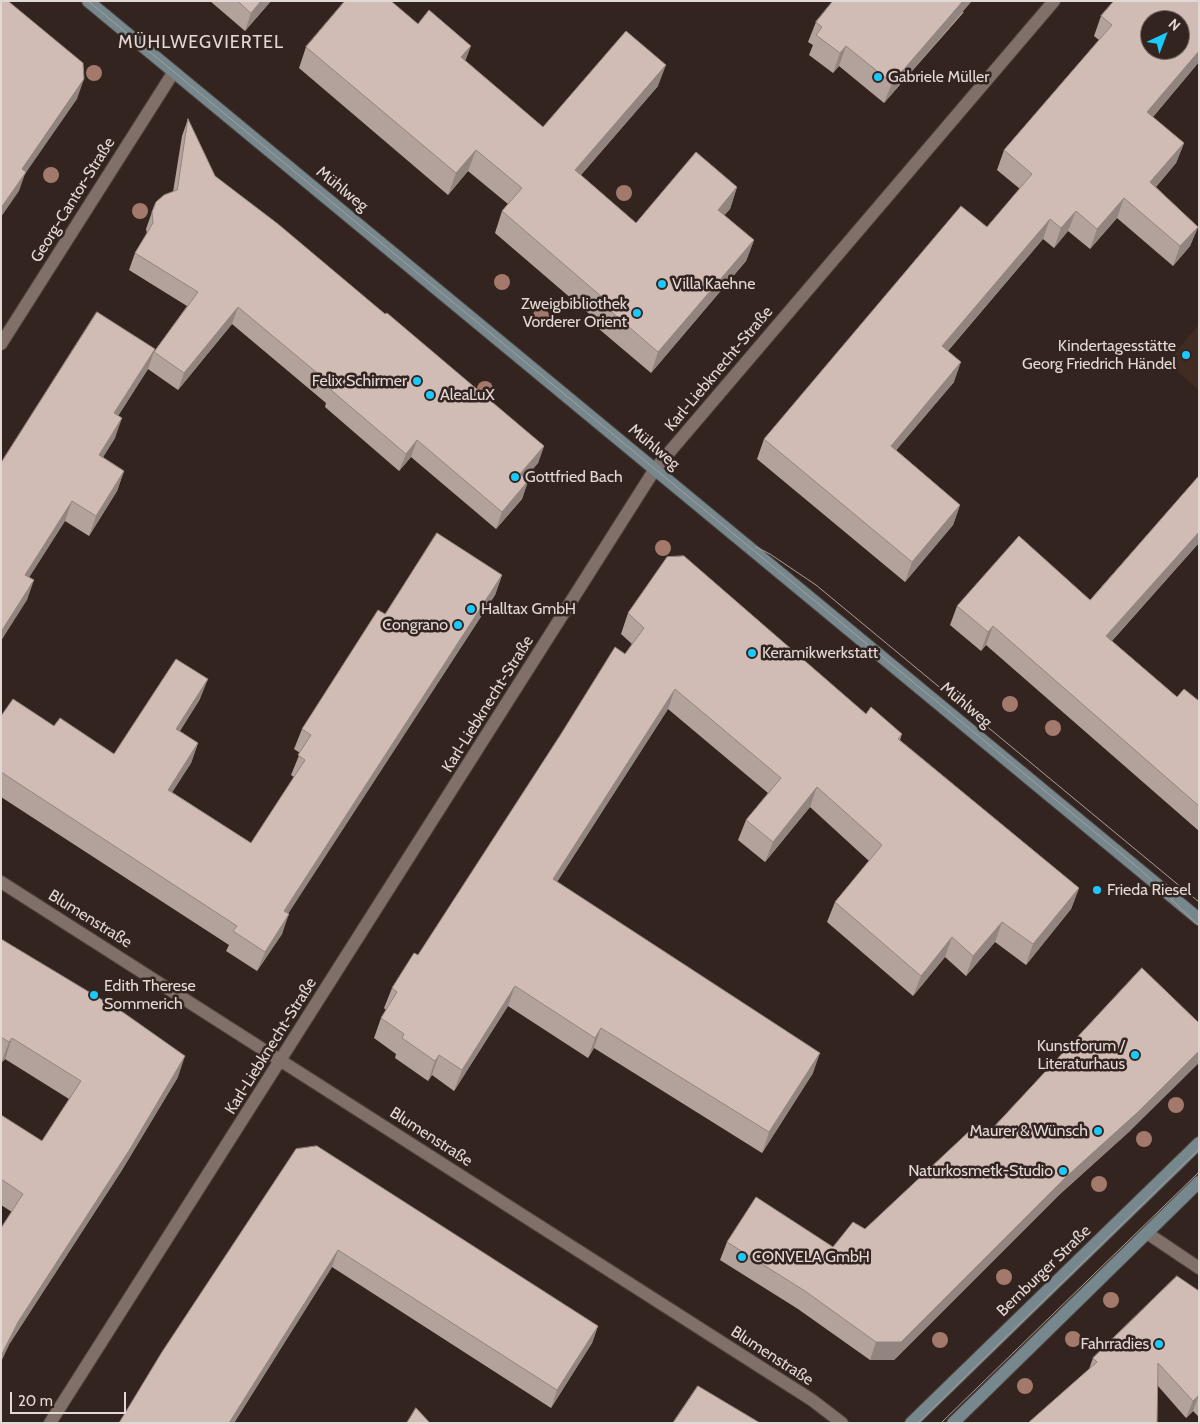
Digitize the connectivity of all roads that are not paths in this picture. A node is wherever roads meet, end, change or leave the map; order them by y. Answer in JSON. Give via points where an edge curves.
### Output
{"nodes":[{"id":1,"x":88,"y":1,"type":"edge"},
{"id":2,"x":1054,"y":1,"type":"edge"},
{"id":3,"x":173,"y":72,"type":"junction"},
{"id":4,"x":1,"y":344,"type":"edge"},
{"id":5,"x":655,"y":469,"type":"junction"},
{"id":6,"x":1,"y":882,"type":"edge"},
{"id":7,"x":1199,"y":919,"type":"edge"},
{"id":8,"x":282,"y":1060,"type":"junction"},
{"id":9,"x":1199,"y":1143,"type":"edge"},
{"id":10,"x":1199,"y":1182,"type":"edge"},
{"id":11,"x":1147,"y":1233,"type":"junction"},
{"id":12,"x":1199,"y":1268,"type":"edge"},
{"id":13,"x":50,"y":1423,"type":"edge"},
{"id":14,"x":842,"y":1423,"type":"edge"},
{"id":15,"x":911,"y":1423,"type":"edge"},
{"id":16,"x":953,"y":1423,"type":"edge"}],
"edges":[{"from":1,"to":3,"type":"street","name":"Mühlweg"},
{"from":2,"to":5,"type":"street","name":"Karl-Liebknecht-Straße"},
{"from":3,"to":4,"type":"street","name":"Georg-Cantor-Straße"},
{"from":3,"to":5,"type":"street","name":"Mühlweg"},
{"from":5,"to":7,"type":"street","name":"Mühlweg"},
{"from":5,"to":8,"type":"street","name":"Karl-Liebknecht-Straße"},
{"from":6,"to":8,"type":"street","name":"Blumenstraße"},
{"from":8,"to":13,"type":"street","name":"Karl-Liebknecht-Straße"},
{"from":8,"to":14,"type":"street","name":"Blumenstraße","via":[[812,1400]]},
{"from":9,"to":15,"type":"street","name":"Bernburger Straße"},
{"from":10,"to":11,"type":"street"},
{"from":11,"to":12,"type":"street"},
{"from":11,"to":16,"type":"street"}]}
